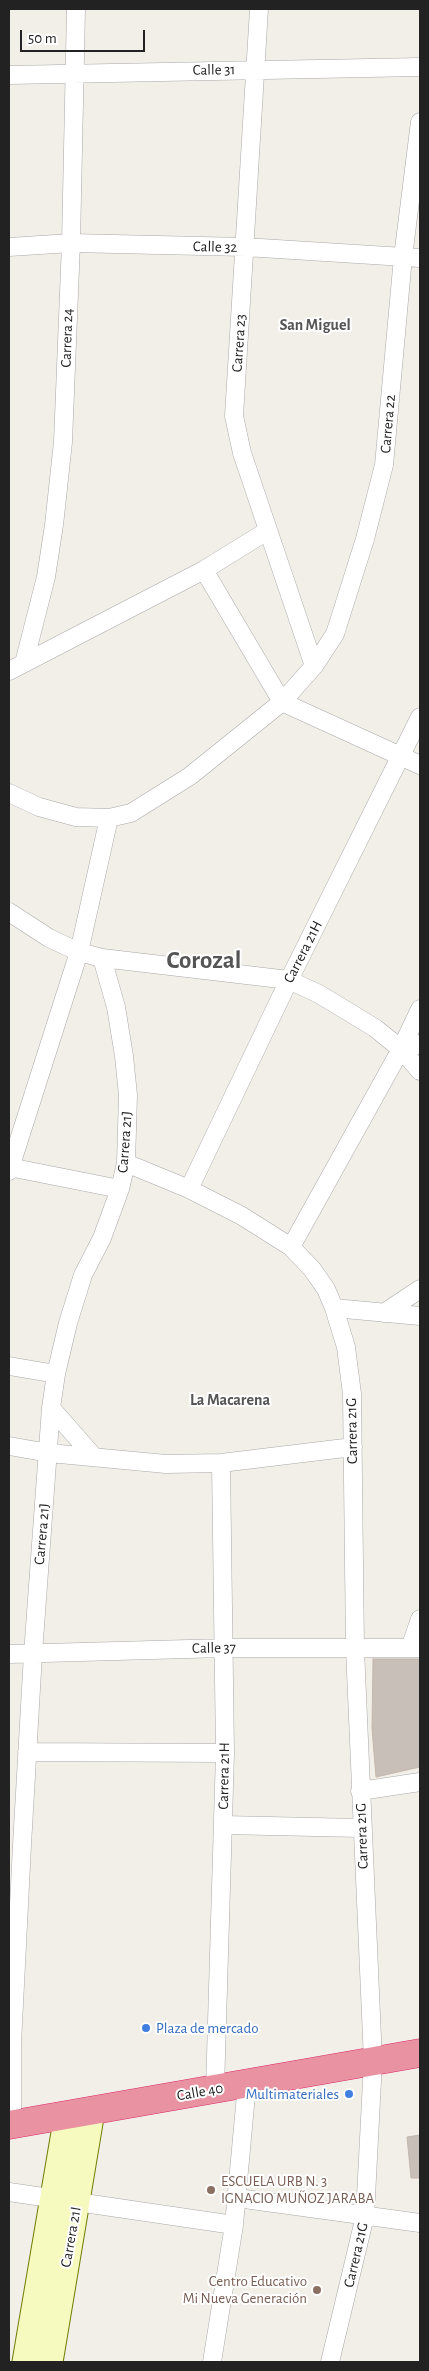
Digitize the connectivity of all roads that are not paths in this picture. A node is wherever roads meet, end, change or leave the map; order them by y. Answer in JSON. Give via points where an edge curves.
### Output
{"nodes":[{"id":1,"x":76,"y":9,"type":"edge"},
{"id":2,"x":259,"y":9,"type":"edge"},
{"id":3,"x":420,"y":67,"type":"edge"},
{"id":4,"x":256,"y":70,"type":"junction"},
{"id":5,"x":76,"y":72,"type":"junction"},
{"id":6,"x":9,"y":75,"type":"edge"},
{"id":7,"x":420,"y":122,"type":"edge"},
{"id":8,"x":71,"y":243,"type":"junction"},
{"id":9,"x":9,"y":247,"type":"edge"},
{"id":10,"x":245,"y":247,"type":"junction"},
{"id":11,"x":412,"y":258,"type":"edge"},
{"id":12,"x":267,"y":531,"type":"junction"},
{"id":13,"x":204,"y":570,"type":"junction"},
{"id":14,"x":314,"y":666,"type":"junction"},
{"id":15,"x":16,"y":667,"type":"edge"},
{"id":16,"x":282,"y":702,"type":"junction"},
{"id":17,"x":420,"y":717,"type":"edge"},
{"id":18,"x":401,"y":757,"type":"junction"},
{"id":19,"x":420,"y":766,"type":"edge"},
{"id":20,"x":9,"y":793,"type":"edge"},
{"id":21,"x":108,"y":818,"type":"junction"},
{"id":22,"x":9,"y":912,"type":"edge"},
{"id":23,"x":79,"y":952,"type":"junction"},
{"id":24,"x":102,"y":958,"type":"junction"},
{"id":25,"x":289,"y":980,"type":"junction"},
{"id":26,"x":420,"y":1008,"type":"edge"},
{"id":27,"x":420,"y":1044,"type":"edge"},
{"id":28,"x":401,"y":1049,"type":"junction"},
{"id":29,"x":420,"y":1071,"type":"edge"},
{"id":30,"x":126,"y":1163,"type":"junction"},
{"id":31,"x":9,"y":1168,"type":"edge"},
{"id":32,"x":120,"y":1189,"type":"junction"},
{"id":33,"x":189,"y":1189,"type":"junction"},
{"id":34,"x":291,"y":1247,"type":"junction"},
{"id":35,"x":420,"y":1289,"type":"edge"},
{"id":36,"x":334,"y":1308,"type":"junction"},
{"id":37,"x":384,"y":1313,"type":"junction"},
{"id":38,"x":420,"y":1316,"type":"edge"},
{"id":39,"x":9,"y":1366,"type":"edge"},
{"id":40,"x":56,"y":1374,"type":"junction"},
{"id":41,"x":51,"y":1408,"type":"junction"},
{"id":42,"x":9,"y":1446,"type":"edge"},
{"id":43,"x":353,"y":1447,"type":"junction"},
{"id":44,"x":49,"y":1453,"type":"junction"},
{"id":45,"x":94,"y":1457,"type":"junction"},
{"id":46,"x":221,"y":1463,"type":"junction"},
{"id":47,"x":420,"y":1620,"type":"edge"},
{"id":48,"x":224,"y":1648,"type":"junction"},
{"id":49,"x":415,"y":1648,"type":"edge"},
{"id":50,"x":355,"y":1649,"type":"junction"},
{"id":51,"x":9,"y":1654,"type":"edge"},
{"id":52,"x":32,"y":1654,"type":"junction"},
{"id":53,"x":27,"y":1752,"type":"junction"},
{"id":54,"x":225,"y":1753,"type":"junction"},
{"id":55,"x":420,"y":1782,"type":"edge"},
{"id":56,"x":360,"y":1791,"type":"junction"},
{"id":57,"x":223,"y":1825,"type":"junction"},
{"id":58,"x":361,"y":1828,"type":"junction"},
{"id":59,"x":15,"y":1845,"type":"edge"},
{"id":60,"x":11,"y":2044,"type":"edge"},
{"id":61,"x":420,"y":2053,"type":"edge"},
{"id":62,"x":373,"y":2062,"type":"junction"},
{"id":63,"x":247,"y":2084,"type":"junction"},
{"id":64,"x":215,"y":2089,"type":"junction"},
{"id":65,"x":80,"y":2113,"type":"junction"},
{"id":66,"x":10,"y":2125,"type":"edge"},
{"id":67,"x":9,"y":2192,"type":"edge"},
{"id":68,"x":237,"y":2198,"type":"junction"},
{"id":69,"x":66,"y":2200,"type":"junction"},
{"id":70,"x":365,"y":2216,"type":"junction"},
{"id":71,"x":420,"y":2223,"type":"edge"},
{"id":72,"x":234,"y":2225,"type":"junction"},
{"id":73,"x":25,"y":2362,"type":"edge"},
{"id":74,"x":50,"y":2362,"type":"edge"},
{"id":75,"x":212,"y":2362,"type":"edge"},
{"id":76,"x":330,"y":2362,"type":"edge"}],
"edges":[{"from":1,"to":5,"type":"street","name":"Carrera 24"},
{"from":2,"to":4,"type":"street","name":"Carrera 23"},
{"from":3,"to":4,"type":"street","name":"Calle 31"},
{"from":4,"to":5,"type":"street","name":"Calle 31"},
{"from":4,"to":10,"type":"street","name":"Carrera 23"},
{"from":5,"to":6,"type":"street","name":"Calle 31"},
{"from":5,"to":8,"type":"street","name":"Carrera 24"},
{"from":7,"to":11,"type":"street","name":"Carrera 22"},
{"from":8,"to":9,"type":"street","name":"Calle 32"},
{"from":8,"to":10,"type":"street","name":"Calle 32"},
{"from":8,"to":15,"type":"street","name":"Carrera 24","via":[[63,442],[54,525],[46,577]]},
{"from":10,"to":11,"type":"street","name":"Calle 32"},
{"from":10,"to":12,"type":"street","name":"Carrera 23","via":[[234,416],[242,453]]},
{"from":11,"to":14,"type":"street","name":"Carrera 22","via":[[384,465],[336,634]]},
{"from":12,"to":13,"type":"street"},
{"from":12,"to":14,"type":"street","name":"Carrera 23"},
{"from":13,"to":15,"type":"street"},
{"from":13,"to":16,"type":"street"},
{"from":14,"to":16,"type":"street","name":"Carrera 22"},
{"from":16,"to":18,"type":"street"},
{"from":16,"to":21,"type":"street","name":"Carrera 22","via":[[190,776],[131,813]]},
{"from":17,"to":18,"type":"street","name":"Carrera 21H"},
{"from":18,"to":19,"type":"street"},
{"from":18,"to":25,"type":"street","name":"Carrera 21H"},
{"from":20,"to":21,"type":"street","name":"Carrera 22","via":[[38,807],[76,817]]},
{"from":21,"to":23,"type":"street"},
{"from":22,"to":23,"type":"street","via":[[49,938]]},
{"from":23,"to":24,"type":"street"},
{"from":23,"to":31,"type":"street"},
{"from":24,"to":25,"type":"street"},
{"from":24,"to":30,"type":"street","name":"Carrera 21J","via":[[116,1007],[124,1056],[128,1095]]},
{"from":25,"to":28,"type":"street","via":[[348,1010]]},
{"from":25,"to":33,"type":"street","name":"Carrera 21H"},
{"from":26,"to":28,"type":"street"},
{"from":27,"to":28,"type":"street"},
{"from":28,"to":29,"type":"street"},
{"from":28,"to":34,"type":"street"},
{"from":30,"to":32,"type":"street","name":"Carrera 21J"},
{"from":30,"to":33,"type":"street","name":"Carrera 21G"},
{"from":31,"to":32,"type":"street"},
{"from":32,"to":40,"type":"street","name":"Carrera 21J","via":[[102,1238],[83,1275]]},
{"from":33,"to":34,"type":"street","name":"Carrera 21G","via":[[242,1216]]},
{"from":34,"to":36,"type":"street","name":"Carrera 21G","via":[[326,1288]]},
{"from":35,"to":37,"type":"street"},
{"from":36,"to":37,"type":"street"},
{"from":36,"to":43,"type":"street","name":"Carrera 21G","via":[[346,1347],[352,1394]]},
{"from":37,"to":38,"type":"street"},
{"from":39,"to":40,"type":"street"},
{"from":40,"to":41,"type":"street","name":"Carrera 21J"},
{"from":41,"to":44,"type":"street","name":"Carrera 21J"},
{"from":41,"to":45,"type":"street"},
{"from":42,"to":44,"type":"street"},
{"from":43,"to":46,"type":"street"},
{"from":43,"to":50,"type":"street","name":"Carrera 21G"},
{"from":44,"to":45,"type":"street"},
{"from":44,"to":52,"type":"street","name":"Carrera 21J"},
{"from":45,"to":46,"type":"street","via":[[166,1464]]},
{"from":46,"to":48,"type":"street","name":"Carrera 21H"},
{"from":47,"to":49,"type":"street"},
{"from":48,"to":50,"type":"street","name":"Calle 37"},
{"from":48,"to":52,"type":"street","name":"Calle 37"},
{"from":48,"to":54,"type":"street","name":"Carrera 21H"},
{"from":49,"to":50,"type":"street","name":"Calle 37"},
{"from":50,"to":56,"type":"street","name":"Carrera 21G"},
{"from":51,"to":52,"type":"street","name":"Calle 37"},
{"from":52,"to":53,"type":"street","name":"Carrera 21J"},
{"from":53,"to":54,"type":"street"},
{"from":53,"to":59,"type":"street","name":"Carrera 21J"},
{"from":54,"to":57,"type":"street","name":"Carrera 21H"},
{"from":55,"to":56,"type":"street"},
{"from":56,"to":58,"type":"street","name":"Carrera 21G"},
{"from":57,"to":58,"type":"street"},
{"from":57,"to":64,"type":"street","name":"Carrera 21H"},
{"from":58,"to":62,"type":"street","name":"Carrera 21G"},
{"from":59,"to":60,"type":"street","name":"Carrera 21J"},
{"from":60,"to":66,"type":"street","name":"Carrera 21J"},
{"from":61,"to":62,"type":"highway","name":"Calle 40"},
{"from":62,"to":63,"type":"highway","name":"Calle 40"},
{"from":62,"to":70,"type":"street","name":"Carrera 21G"},
{"from":63,"to":64,"type":"highway","name":"Calle 40"},
{"from":63,"to":68,"type":"street"},
{"from":64,"to":65,"type":"highway","name":"Calle 40"},
{"from":65,"to":66,"type":"highway","name":"Calle 40"},
{"from":65,"to":69,"type":"street","name":"Carrera 21I"},
{"from":67,"to":69,"type":"street"},
{"from":68,"to":70,"type":"street"},
{"from":68,"to":72,"type":"street"},
{"from":69,"to":72,"type":"street"},
{"from":69,"to":73,"type":"street","name":"Carrera 21I"},
{"from":69,"to":74,"type":"street","name":"Carrera 21I"},
{"from":70,"to":71,"type":"street"},
{"from":70,"to":76,"type":"street","name":"Carrera 21G"},
{"from":72,"to":75,"type":"street"}]}
